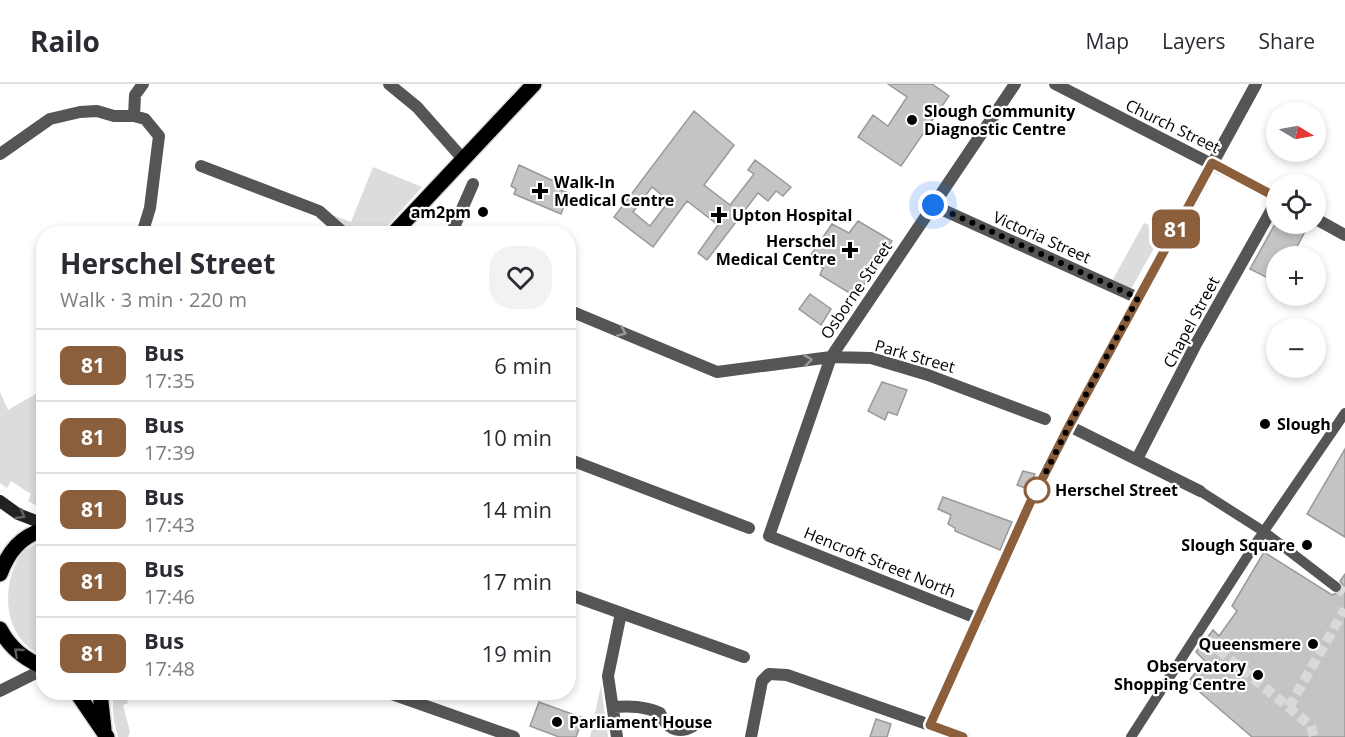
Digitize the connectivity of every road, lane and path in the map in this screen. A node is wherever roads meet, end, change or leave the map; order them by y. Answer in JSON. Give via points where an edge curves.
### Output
{"nodes":[{"id":1,"x":143,"y":84,"type":"edge"},
{"id":2,"x":389,"y":84,"type":"edge"},
{"id":3,"x":534,"y":84,"type":"edge"},
{"id":4,"x":1015,"y":84,"type":"edge"},
{"id":5,"x":1055,"y":84,"type":"edge"},
{"id":6,"x":1256,"y":84,"type":"edge"},
{"id":7,"x":134,"y":116,"type":"junction"},
{"id":8,"x":0,"y":154,"type":"edge"},
{"id":9,"x":463,"y":159,"type":"junction"},
{"id":10,"x":1212,"y":163,"type":"junction"},
{"id":11,"x":201,"y":166,"type":"dead end"},
{"id":12,"x":473,"y":184,"type":"dead end"},
{"id":13,"x":1266,"y":192,"type":"edge"},
{"id":14,"x":933,"y":205,"type":"junction"},
{"id":15,"x":1266,"y":220,"type":"edge"},
{"id":16,"x":1326,"y":225,"type":"edge"},
{"id":17,"x":144,"y":226,"type":"edge"},
{"id":18,"x":336,"y":226,"type":"edge"},
{"id":19,"x":400,"y":226,"type":"edge"},
{"id":20,"x":455,"y":226,"type":"edge"},
{"id":21,"x":1345,"y":236,"type":"edge"},
{"id":22,"x":1138,"y":298,"type":"junction"},
{"id":23,"x":576,"y":313,"type":"edge"},
{"id":24,"x":831,"y":357,"type":"junction"},
{"id":25,"x":1345,"y":413,"type":"edge"},
{"id":26,"x":1045,"y":418,"type":"dead end"},
{"id":27,"x":1069,"y":426,"type":"junction"},
{"id":28,"x":1137,"y":459,"type":"junction"},
{"id":29,"x":576,"y":462,"type":"edge"},
{"id":30,"x":1200,"y":491,"type":"joint"},
{"id":31,"x":0,"y":501,"type":"edge"},
{"id":32,"x":36,"y":521,"type":"edge"},
{"id":33,"x":749,"y":528,"type":"dead end"},
{"id":34,"x":1263,"y":531,"type":"junction"},
{"id":35,"x":36,"y":534,"type":"edge"},
{"id":36,"x":769,"y":536,"type":"joint"},
{"id":37,"x":0,"y":574,"type":"edge"},
{"id":38,"x":1336,"y":587,"type":"tunnel mouth"},
{"id":39,"x":576,"y":597,"type":"edge"},
{"id":40,"x":621,"y":613,"type":"junction"},
{"id":41,"x":979,"y":619,"type":"junction"},
{"id":42,"x":0,"y":630,"type":"edge"},
{"id":43,"x":0,"y":636,"type":"edge"},
{"id":44,"x":744,"y":657,"type":"dead end"},
{"id":45,"x":36,"y":664,"type":"edge"},
{"id":46,"x":36,"y":672,"type":"edge"},
{"id":47,"x":0,"y":691,"type":"edge"},
{"id":48,"x":82,"y":700,"type":"edge"},
{"id":49,"x":101,"y":700,"type":"edge"},
{"id":50,"x":409,"y":700,"type":"edge"},
{"id":51,"x":613,"y":707,"type":"junction"},
{"id":52,"x":755,"y":717,"type":"junction"},
{"id":53,"x":930,"y":725,"type":"junction"},
{"id":54,"x":693,"y":726,"type":"dead end"},
{"id":55,"x":106,"y":733,"type":"edge"},
{"id":56,"x":514,"y":737,"type":"edge"},
{"id":57,"x":617,"y":737,"type":"edge"},
{"id":58,"x":741,"y":737,"type":"edge"},
{"id":59,"x":751,"y":737,"type":"edge"},
{"id":60,"x":964,"y":737,"type":"edge"},
{"id":61,"x":1131,"y":737,"type":"edge"}],
"edges":[{"from":1,"to":7,"type":"street","via":[[135,95]]},
{"from":2,"to":9,"type":"street","via":[[417,107]]},
{"from":3,"to":9,"type":"main road"},
{"from":4,"to":14,"type":"street","name":"Osborne Street"},
{"from":5,"to":10,"type":"street","name":"Church Street"},
{"from":6,"to":10,"type":"street"},
{"from":7,"to":8,"type":"street","via":[[98,111],[50,119]]},
{"from":7,"to":17,"type":"street","via":[[145,119],[159,136]]},
{"from":9,"to":19,"type":"main road"},
{"from":10,"to":13,"type":"street","name":"Church Street"},
{"from":10,"to":22,"type":"street"},
{"from":11,"to":18,"type":"street","via":[[320,211]]},
{"from":12,"to":20,"type":"street"},
{"from":14,"to":22,"type":"street","name":"Victoria Street"},
{"from":14,"to":24,"type":"street","name":"Osborne Street"},
{"from":15,"to":28,"type":"street","name":"Chapel Street"},
{"from":16,"to":21,"type":"street"},
{"from":22,"to":27,"type":"street"},
{"from":23,"to":24,"type":"street","name":"Park Street","one_way":true,"via":[[717,372]]},
{"from":24,"to":26,"type":"street","name":"Park Street","via":[[872,358]]},
{"from":24,"to":36,"type":"street","name":"Osborne Street"},
{"from":25,"to":34,"type":"street"},
{"from":27,"to":28,"type":"street"},
{"from":27,"to":41,"type":"street"},
{"from":28,"to":30,"type":"street"},
{"from":29,"to":33,"type":"street"},
{"from":30,"to":34,"type":"street"},
{"from":31,"to":32,"type":"main road","one_way":true},
{"from":34,"to":38,"type":"street"},
{"from":34,"to":61,"type":"street","via":[[1202,636]]},
{"from":35,"to":37,"type":"main road","via":[[21,541],[8,555]]},
{"from":36,"to":41,"type":"street","name":"Hencroft Street North"},
{"from":39,"to":40,"type":"street"},
{"from":40,"to":44,"type":"street"},
{"from":40,"to":51,"type":"street","via":[[608,676]]},
{"from":41,"to":53,"type":"street"},
{"from":42,"to":43,"type":"street"},
{"from":45,"to":42,"type":"main road","one_way":true,"via":[[13,648]]},
{"from":46,"to":47,"type":"street"},
{"from":48,"to":55,"type":"main road"},
{"from":49,"to":55,"type":"main road"},
{"from":50,"to":56,"type":"street"},
{"from":51,"to":54,"type":"street","via":[[649,708],[660,713],[664,723],[675,730]]},
{"from":51,"to":57,"type":"street"},
{"from":52,"to":53,"type":"street","via":[[762,681],[769,674],[787,675]]},
{"from":52,"to":58,"type":"street"},
{"from":52,"to":59,"type":"street"},
{"from":53,"to":60,"type":"street"}]}
